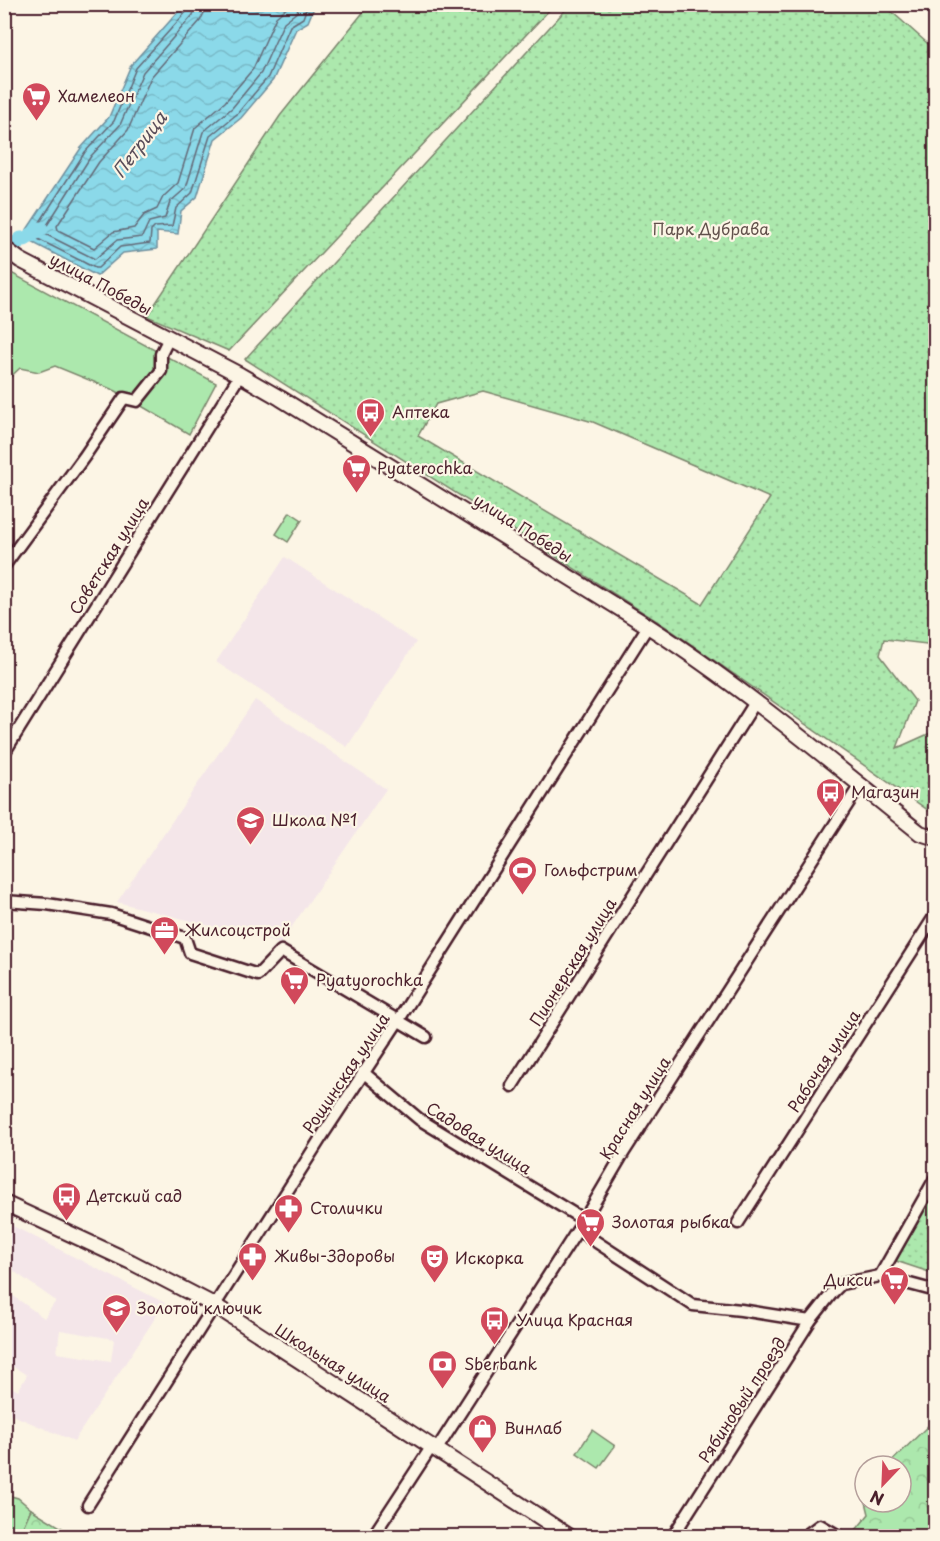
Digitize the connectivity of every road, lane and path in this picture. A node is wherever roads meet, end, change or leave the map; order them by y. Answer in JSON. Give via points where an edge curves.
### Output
{"nodes":[{"id":1,"x":5,"y":248,"type":"edge"},
{"id":2,"x":169,"y":338,"type":"junction"},
{"id":3,"x":240,"y":375,"type":"junction"},
{"id":4,"x":4,"y":566,"type":"edge"},
{"id":5,"x":648,"y":626,"type":"junction"},
{"id":6,"x":756,"y":701,"type":"junction"},
{"id":7,"x":4,"y":753,"type":"edge"},
{"id":8,"x":861,"y":785,"type":"junction"},
{"id":9,"x":936,"y":838,"type":"edge"},
{"id":10,"x":4,"y":901,"type":"edge"},
{"id":11,"x":936,"y":914,"type":"edge"},
{"id":12,"x":398,"y":1021,"type":"junction"},
{"id":13,"x":426,"y":1037,"type":"dead end"},
{"id":14,"x":363,"y":1072,"type":"junction"},
{"id":15,"x":512,"y":1086,"type":"dead end"},
{"id":16,"x":936,"y":1178,"type":"edge"},
{"id":17,"x":4,"y":1203,"type":"edge"},
{"id":18,"x":585,"y":1220,"type":"junction"},
{"id":19,"x":738,"y":1223,"type":"dead end"},
{"id":20,"x":578,"y":1230,"type":"junction"},
{"id":21,"x":880,"y":1276,"type":"junction"},
{"id":22,"x":936,"y":1291,"type":"edge"},
{"id":23,"x":214,"y":1305,"type":"junction"},
{"id":24,"x":810,"y":1322,"type":"junction"},
{"id":25,"x":434,"y":1447,"type":"junction"},
{"id":26,"x":88,"y":1505,"type":"dead end"},
{"id":27,"x":373,"y":1536,"type":"edge"},
{"id":28,"x":569,"y":1536,"type":"edge"},
{"id":29,"x":673,"y":1536,"type":"edge"},
{"id":30,"x":805,"y":1536,"type":"edge"},
{"id":31,"x":839,"y":1536,"type":"edge"}],
"edges":[{"from":1,"to":2,"type":"main road","name":"улица Победы","via":[[20,260]]},
{"from":2,"to":3,"type":"main road","name":"улица Победы"},
{"from":2,"to":4,"type":"street","via":[[161,354],[161,371],[137,401],[124,398]]},
{"from":3,"to":5,"type":"main road","name":"улица Победы"},
{"from":3,"to":7,"type":"street","name":"Советская улица"},
{"from":5,"to":6,"type":"main road","name":"улица Победы"},
{"from":5,"to":12,"type":"street","name":"Рощинская улица"},
{"from":6,"to":8,"type":"main road","name":"улица Победы"},
{"from":6,"to":15,"type":"street","name":"Пионерская улица"},
{"from":8,"to":9,"type":"main road","name":"улица Победы","via":[[920,833]]},
{"from":8,"to":18,"type":"street","name":"Красная улица","via":[[624,1152]]},
{"from":10,"to":12,"type":"street","via":[[111,914],[185,938],[190,953],[258,975],[281,951]]},
{"from":11,"to":19,"type":"street","name":"Рабочая улица"},
{"from":12,"to":13,"type":"street"},
{"from":12,"to":14,"type":"street","name":"Рощинская улица"},
{"from":14,"to":18,"type":"street","name":"Садовая улица","via":[[419,1119]]},
{"from":14,"to":23,"type":"street","name":"Рощинская улица"},
{"from":16,"to":21,"type":"street"},
{"from":17,"to":23,"type":"main road","name":"Школьная улица"},
{"from":18,"to":20,"type":"street","name":"Красная улица"},
{"from":20,"to":24,"type":"street","via":[[693,1305]]},
{"from":20,"to":25,"type":"street","name":"Красная улица"},
{"from":21,"to":22,"type":"street"},
{"from":21,"to":24,"type":"street","name":"Рябиновый проезд","via":[[841,1284]]},
{"from":23,"to":25,"type":"main road","name":"Школьная улица"},
{"from":23,"to":26,"type":"street","name":"Рощинская улица"},
{"from":24,"to":29,"type":"street","name":"Рябиновый проезд"},
{"from":25,"to":27,"type":"street","name":"Красная улица"},
{"from":25,"to":28,"type":"main road","name":"Школьная улица"},
{"from":30,"to":31,"type":"street","via":[[820,1525]]}]}
